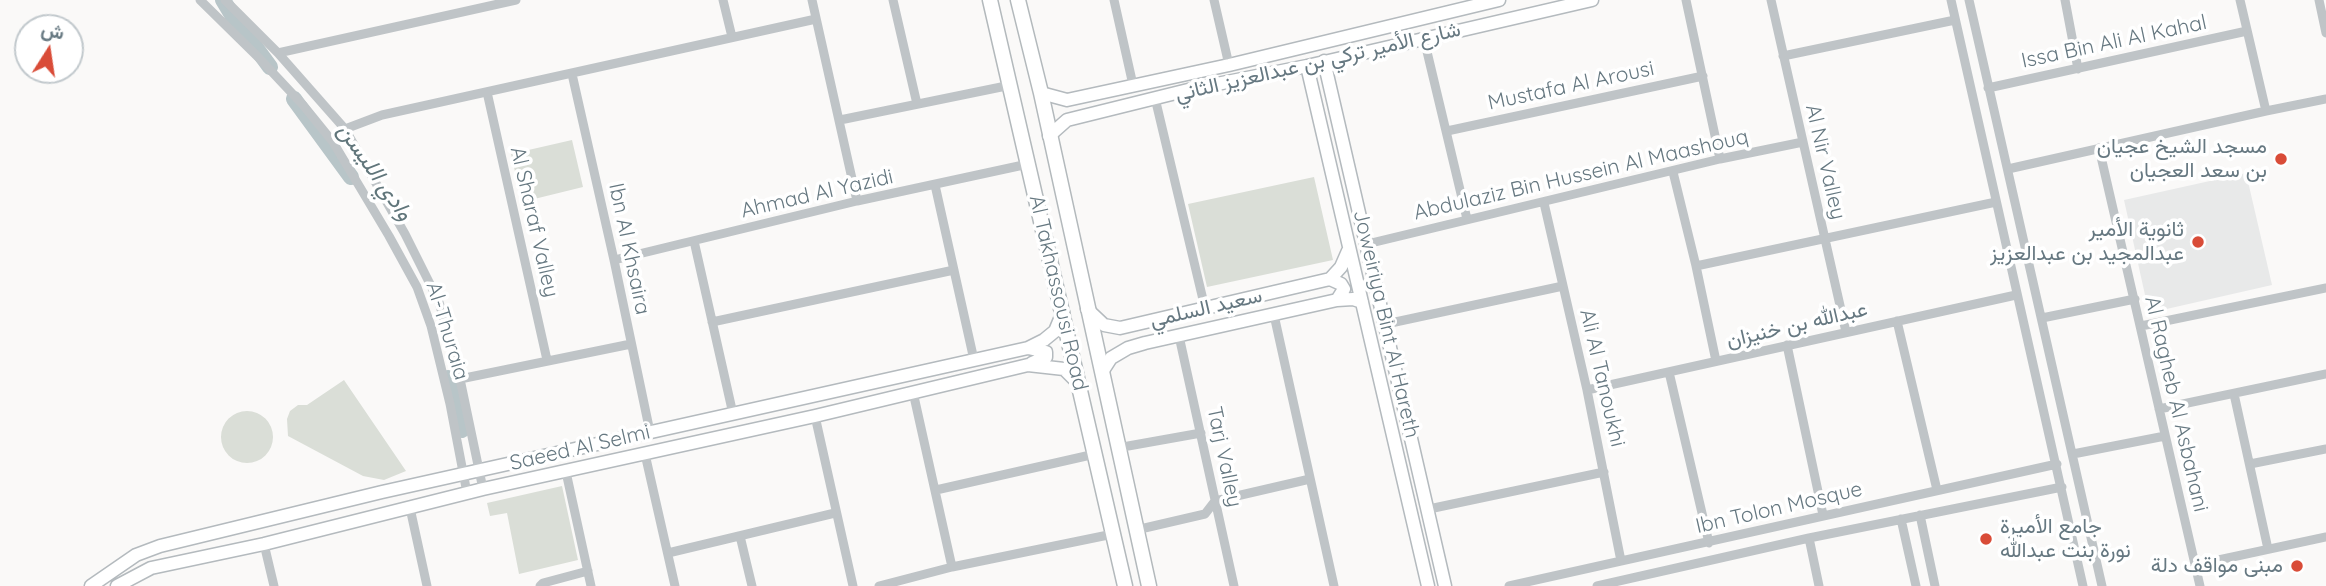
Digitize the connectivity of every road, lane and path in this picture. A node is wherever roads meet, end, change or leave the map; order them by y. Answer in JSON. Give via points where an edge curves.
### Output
{"nodes":[{"id":1,"x":200,"y":0,"type":"edge"},
{"id":2,"x":225,"y":0,"type":"edge"},
{"id":3,"x":516,"y":0,"type":"edge"},
{"id":4,"x":723,"y":0,"type":"edge"},
{"id":5,"x":812,"y":0,"type":"edge"},
{"id":6,"x":893,"y":0,"type":"edge"},
{"id":7,"x":990,"y":0,"type":"edge"},
{"id":8,"x":1018,"y":0,"type":"edge"},
{"id":9,"x":1114,"y":0,"type":"edge"},
{"id":10,"x":1213,"y":0,"type":"edge"},
{"id":11,"x":1592,"y":0,"type":"edge"},
{"id":12,"x":1686,"y":0,"type":"edge"},
{"id":13,"x":1771,"y":0,"type":"edge"},
{"id":14,"x":1951,"y":0,"type":"edge"},
{"id":15,"x":1969,"y":0,"type":"edge"},
{"id":16,"x":2065,"y":0,"type":"edge"},
{"id":17,"x":2240,"y":0,"type":"edge"},
{"id":18,"x":2319,"y":0,"type":"edge"},
{"id":19,"x":1495,"y":1,"type":"edge"},
{"id":20,"x":1537,"y":6,"type":"edge"},
{"id":21,"x":816,"y":19,"type":"junction"},
{"id":22,"x":1421,"y":20,"type":"junction"},
{"id":23,"x":1955,"y":20,"type":"junction"},
{"id":24,"x":2247,"y":31,"type":"junction"},
{"id":25,"x":2326,"y":33,"type":"edge"},
{"id":26,"x":732,"y":37,"type":"junction"},
{"id":27,"x":1424,"y":39,"type":"junction"},
{"id":28,"x":278,"y":52,"type":"junction"},
{"id":29,"x":1783,"y":56,"type":"junction"},
{"id":30,"x":1324,"y":61,"type":"junction"},
{"id":31,"x":1228,"y":65,"type":"junction"},
{"id":32,"x":1307,"y":66,"type":"junction"},
{"id":33,"x":2078,"y":69,"type":"junction"},
{"id":34,"x":572,"y":74,"type":"junction"},
{"id":35,"x":1188,"y":74,"type":"junction"},
{"id":36,"x":1703,"y":76,"type":"junction"},
{"id":37,"x":1328,"y":78,"type":"junction"},
{"id":38,"x":1165,"y":79,"type":"junction"},
{"id":39,"x":1311,"y":84,"type":"junction"},
{"id":40,"x":1011,"y":85,"type":"junction"},
{"id":41,"x":1133,"y":85,"type":"junction"},
{"id":42,"x":1988,"y":88,"type":"junction"},
{"id":43,"x":1192,"y":89,"type":"junction"},
{"id":44,"x":487,"y":92,"type":"junction"},
{"id":45,"x":1041,"y":93,"type":"junction"},
{"id":46,"x":1170,"y":94,"type":"junction"},
{"id":47,"x":1154,"y":98,"type":"junction"},
{"id":48,"x":2326,"y":99,"type":"edge"},
{"id":49,"x":1067,"y":100,"type":"junction"},
{"id":50,"x":1136,"y":103,"type":"junction"},
{"id":51,"x":917,"y":104,"type":"junction"},
{"id":52,"x":2266,"y":111,"type":"junction"},
{"id":53,"x":840,"y":120,"type":"junction"},
{"id":54,"x":1068,"y":120,"type":"junction"},
{"id":55,"x":345,"y":129,"type":"junction"},
{"id":56,"x":1447,"y":131,"type":"junction"},
{"id":57,"x":1049,"y":136,"type":"junction"},
{"id":58,"x":1803,"y":142,"type":"junction"},
{"id":59,"x":2099,"y":148,"type":"junction"},
{"id":60,"x":1720,"y":159,"type":"junction"},
{"id":61,"x":1028,"y":164,"type":"junction"},
{"id":62,"x":2008,"y":169,"type":"junction"},
{"id":63,"x":1673,"y":172,"type":"junction"},
{"id":64,"x":935,"y":185,"type":"junction"},
{"id":65,"x":857,"y":201,"type":"junction"},
{"id":66,"x":1996,"y":202,"type":"junction"},
{"id":67,"x":1544,"y":203,"type":"junction"},
{"id":68,"x":1467,"y":219,"type":"junction"},
{"id":69,"x":1824,"y":238,"type":"junction"},
{"id":70,"x":694,"y":241,"type":"junction"},
{"id":71,"x":1367,"y":244,"type":"junction"},
{"id":72,"x":1348,"y":251,"type":"junction"},
{"id":73,"x":614,"y":260,"type":"junction"},
{"id":74,"x":1696,"y":266,"type":"junction"},
{"id":75,"x":954,"y":270,"type":"junction"},
{"id":76,"x":1330,"y":279,"type":"junction"},
{"id":77,"x":1563,"y":286,"type":"junction"},
{"id":78,"x":2326,"y":288,"type":"edge"},
{"id":79,"x":2016,"y":295,"type":"junction"},
{"id":80,"x":2135,"y":299,"type":"junction"},
{"id":81,"x":1337,"y":300,"type":"junction"},
{"id":82,"x":1362,"y":302,"type":"junction"},
{"id":83,"x":1205,"y":308,"type":"junction"},
{"id":84,"x":1087,"y":309,"type":"junction"},
{"id":85,"x":1063,"y":312,"type":"junction"},
{"id":86,"x":1274,"y":315,"type":"junction"},
{"id":87,"x":2042,"y":318,"type":"junction"},
{"id":88,"x":1897,"y":321,"type":"junction"},
{"id":89,"x":712,"y":322,"type":"junction"},
{"id":90,"x":1385,"y":324,"type":"junction"},
{"id":91,"x":2141,"y":326,"type":"junction"},
{"id":92,"x":1120,"y":328,"type":"junction"},
{"id":93,"x":1846,"y":332,"type":"junction"},
{"id":94,"x":1179,"y":336,"type":"junction"},
{"id":95,"x":631,"y":344,"type":"junction"},
{"id":96,"x":1787,"y":345,"type":"junction"},
{"id":97,"x":1028,"y":348,"type":"junction"},
{"id":98,"x":1128,"y":348,"type":"junction"},
{"id":99,"x":980,"y":358,"type":"junction"},
{"id":100,"x":547,"y":360,"type":"junction"},
{"id":101,"x":1716,"y":361,"type":"junction"},
{"id":102,"x":1028,"y":365,"type":"junction"},
{"id":103,"x":1102,"y":372,"type":"junction"},
{"id":104,"x":1669,"y":372,"type":"junction"},
{"id":105,"x":990,"y":374,"type":"junction"},
{"id":106,"x":2326,"y":374,"type":"edge"},
{"id":107,"x":460,"y":379,"type":"junction"},
{"id":108,"x":1079,"y":384,"type":"junction"},
{"id":109,"x":1401,"y":390,"type":"junction"},
{"id":110,"x":1587,"y":390,"type":"junction"},
{"id":111,"x":913,"y":392,"type":"junction"},
{"id":112,"x":1382,"y":393,"type":"junction"},
{"id":113,"x":2234,"y":394,"type":"junction"},
{"id":114,"x":810,"y":397,"type":"junction"},
{"id":115,"x":1405,"y":409,"type":"junction"},
{"id":116,"x":2159,"y":409,"type":"junction"},
{"id":117,"x":1387,"y":413,"type":"junction"},
{"id":118,"x":733,"y":414,"type":"junction"},
{"id":119,"x":815,"y":416,"type":"junction"},
{"id":120,"x":650,"y":432,"type":"junction"},
{"id":121,"x":1202,"y":433,"type":"junction"},
{"id":122,"x":2165,"y":436,"type":"junction"},
{"id":123,"x":1117,"y":448,"type":"junction"},
{"id":124,"x":2326,"y":449,"type":"edge"},
{"id":125,"x":645,"y":454,"type":"junction"},
{"id":126,"x":1095,"y":454,"type":"junction"},
{"id":127,"x":2073,"y":454,"type":"junction"},
{"id":128,"x":2057,"y":464,"type":"junction"},
{"id":129,"x":2250,"y":464,"type":"junction"},
{"id":130,"x":479,"y":472,"type":"junction"},
{"id":131,"x":566,"y":472,"type":"junction"},
{"id":132,"x":1604,"y":472,"type":"junction"},
{"id":133,"x":464,"y":475,"type":"junction"},
{"id":134,"x":1310,"y":479,"type":"junction"},
{"id":135,"x":2062,"y":487,"type":"junction"},
{"id":136,"x":483,"y":489,"type":"junction"},
{"id":137,"x":936,"y":490,"type":"junction"},
{"id":138,"x":1937,"y":490,"type":"junction"},
{"id":139,"x":467,"y":493,"type":"junction"},
{"id":140,"x":1215,"y":501,"type":"junction"},
{"id":141,"x":410,"y":508,"type":"junction"},
{"id":142,"x":1429,"y":509,"type":"junction"},
{"id":143,"x":835,"y":513,"type":"junction"},
{"id":144,"x":1822,"y":515,"type":"junction"},
{"id":145,"x":1920,"y":515,"type":"junction"},
{"id":146,"x":1901,"y":519,"type":"junction"},
{"id":147,"x":1136,"y":530,"type":"junction"},
{"id":148,"x":1113,"y":534,"type":"junction"},
{"id":149,"x":740,"y":536,"type":"junction"},
{"id":150,"x":2326,"y":537,"type":"edge"},
{"id":151,"x":1809,"y":538,"type":"junction"},
{"id":152,"x":1709,"y":542,"type":"junction"},
{"id":153,"x":264,"y":544,"type":"junction"},
{"id":154,"x":2268,"y":549,"type":"junction"},
{"id":155,"x":668,"y":553,"type":"junction"},
{"id":156,"x":1621,"y":561,"type":"junction"},
{"id":157,"x":2194,"y":565,"type":"junction"},
{"id":158,"x":952,"y":567,"type":"junction"},
{"id":159,"x":588,"y":571,"type":"junction"},
{"id":160,"x":1543,"y":582,"type":"edge"},
{"id":161,"x":1530,"y":584,"type":"edge"},
{"id":162,"x":90,"y":586,"type":"edge"},
{"id":163,"x":117,"y":586,"type":"edge"},
{"id":164,"x":274,"y":586,"type":"edge"},
{"id":165,"x":427,"y":586,"type":"edge"},
{"id":166,"x":540,"y":586,"type":"edge"},
{"id":167,"x":591,"y":586,"type":"edge"},
{"id":168,"x":675,"y":586,"type":"edge"},
{"id":169,"x":752,"y":586,"type":"edge"},
{"id":170,"x":853,"y":586,"type":"edge"},
{"id":171,"x":878,"y":586,"type":"edge"},
{"id":172,"x":1125,"y":586,"type":"edge"},
{"id":173,"x":1149,"y":586,"type":"edge"},
{"id":174,"x":1234,"y":586,"type":"edge"},
{"id":175,"x":1334,"y":586,"type":"edge"},
{"id":176,"x":1428,"y":586,"type":"edge"},
{"id":177,"x":1446,"y":586,"type":"edge"},
{"id":178,"x":1509,"y":586,"type":"edge"},
{"id":179,"x":1597,"y":586,"type":"edge"},
{"id":180,"x":1819,"y":586,"type":"edge"},
{"id":181,"x":1916,"y":586,"type":"edge"},
{"id":182,"x":1935,"y":586,"type":"edge"},
{"id":183,"x":2083,"y":586,"type":"edge"},
{"id":184,"x":2102,"y":586,"type":"edge"},
{"id":185,"x":2200,"y":586,"type":"edge"}],
"edges":[{"from":1,"to":133,"type":"street","name":"Al-Thuraia","via":[[333,142],[389,236],[417,287],[432,327]]},
{"from":2,"to":28,"type":"street","name":"Al-Thuraia"},
{"from":3,"to":28,"type":"street"},
{"from":4,"to":26,"type":"street"},
{"from":5,"to":21,"type":"street"},
{"from":6,"to":51,"type":"street"},
{"from":7,"to":40,"type":"main road","name":"Al Takhassousi Road"},
{"from":8,"to":45,"type":"main road","name":"Al Takhassousi Road"},
{"from":9,"to":41,"type":"street"},
{"from":10,"to":31,"type":"street"},
{"from":11,"to":20,"type":"street","name":"شارع الأمير تركي بن عبدالعزيز الثاني"},
{"from":12,"to":36,"type":"street"},
{"from":13,"to":29,"type":"street","name":"Al Nir Valley"},
{"from":14,"to":23,"type":"street"},
{"from":15,"to":42,"type":"street"},
{"from":16,"to":33,"type":"street"},
{"from":17,"to":24,"type":"street"},
{"from":18,"to":25,"type":"street"},
{"from":19,"to":22,"type":"street","name":"شارع الأمير تركي بن عبدالعزيز الثاني"},
{"from":20,"to":27,"type":"street","name":"شارع الأمير تركي بن عبدالعزيز الثاني"},
{"from":21,"to":26,"type":"street"},
{"from":21,"to":53,"type":"street"},
{"from":22,"to":27,"type":"street"},
{"from":22,"to":31,"type":"street","name":"شارع الأمير تركي بن عبدالعزيز الثاني"},
{"from":23,"to":29,"type":"street"},
{"from":23,"to":66,"type":"street"},
{"from":24,"to":33,"type":"street","name":"Issa Bin Ali Al Kahal"},
{"from":24,"to":52,"type":"street"},
{"from":26,"to":34,"type":"street"},
{"from":27,"to":30,"type":"street","name":"شارع الأمير تركي بن عبدالعزيز الثاني"},
{"from":27,"to":56,"type":"street"},
{"from":28,"to":55,"type":"street","name":"Al-Thuraia"},
{"from":29,"to":58,"type":"street","name":"Al Nir Valley"},
{"from":30,"to":32,"type":"street","name":"شارع الأمير تركي بن عبدالعزيز الثاني"},
{"from":30,"to":37,"type":"street","name":"Joweiriya Bint Al Hareth"},
{"from":31,"to":35,"type":"street","name":"شارع الأمير تركي بن عبدالعزيز الثاني"},
{"from":32,"to":39,"type":"street","name":"Joweiriya Bint Al Hareth"},
{"from":32,"to":43,"type":"street","name":"شارع الأمير تركي بن عبدالعزيز الثاني"},
{"from":33,"to":42,"type":"street","name":"Issa Bin Ali Al Kahal"},
{"from":34,"to":44,"type":"street"},
{"from":34,"to":73,"type":"street","name":"Ibn Al Khsaira"},
{"from":35,"to":38,"type":"street","name":"شارع الأمير تركي بن عبدالعزيز الثاني"},
{"from":35,"to":43,"type":"street","via":[[1180,84]]},
{"from":36,"to":56,"type":"street","name":"Mustafa Al Arousi"},
{"from":36,"to":60,"type":"street"},
{"from":37,"to":39,"type":"street","via":[[1317,75]]},
{"from":37,"to":71,"type":"street","name":"Joweiriya Bint Al Hareth"},
{"from":38,"to":41,"type":"street","name":"شارع الأمير تركي بن عبدالعزيز الثاني"},
{"from":38,"to":46,"type":"street","via":[[1176,84]]},
{"from":39,"to":72,"type":"street","name":"Joweiriya Bint Al Hareth"},
{"from":40,"to":51,"type":"street"},
{"from":40,"to":61,"type":"main road","name":"Al Takhassousi Road"},
{"from":41,"to":49,"type":"street","name":"شارع الأمير تركي بن عبدالعزيز الثاني"},
{"from":41,"to":50,"type":"street"},
{"from":42,"to":62,"type":"street"},
{"from":43,"to":46,"type":"street","name":"شارع الأمير تركي بن عبدالعزيز الثاني"},
{"from":44,"to":55,"type":"street","via":[[382,115]]},
{"from":44,"to":100,"type":"street","name":"Al Sharaf Valley"},
{"from":45,"to":49,"type":"street","name":"شارع الأمير تركي بن عبدالعزيز الثاني"},
{"from":45,"to":57,"type":"main road","name":"Al Takhassousi Road"},
{"from":46,"to":47,"type":"street","name":"شارع الأمير تركي بن عبدالعزيز الثاني"},
{"from":47,"to":50,"type":"street","name":"شارع الأمير تركي بن عبدالعزيز الثاني"},
{"from":47,"to":83,"type":"street"},
{"from":48,"to":52,"type":"street"},
{"from":49,"to":54,"type":"street","via":[[1063,107]]},
{"from":50,"to":54,"type":"street","name":"شارع الأمير تركي بن عبدالعزيز الثاني"},
{"from":51,"to":53,"type":"street"},
{"from":52,"to":59,"type":"street"},
{"from":53,"to":65,"type":"street"},
{"from":54,"to":57,"type":"street","name":"شارع الأمير تركي بن عبدالعزيز الثاني"},
{"from":55,"to":107,"type":"street","name":"Al-Thuraia","via":[[439,302]]},
{"from":56,"to":68,"type":"street"},
{"from":57,"to":84,"type":"main road","name":"Al Takhassousi Road"},
{"from":58,"to":60,"type":"street","name":"Abdulaziz Bin Hussein Al Maashouq"},
{"from":58,"to":69,"type":"street","name":"Al Nir Valley"},
{"from":59,"to":62,"type":"street"},
{"from":59,"to":80,"type":"street","name":"Al Ragheb Al Asbahani"},
{"from":60,"to":63,"type":"street","name":"Abdulaziz Bin Hussein Al Maashouq"},
{"from":61,"to":64,"type":"street","name":"Ahmad Al Yazidi"},
{"from":61,"to":85,"type":"main road","name":"Al Takhassousi Road"},
{"from":62,"to":87,"type":"street"},
{"from":63,"to":67,"type":"street","name":"Abdulaziz Bin Hussein Al Maashouq"},
{"from":63,"to":74,"type":"street"},
{"from":64,"to":65,"type":"street","name":"Ahmad Al Yazidi"},
{"from":64,"to":75,"type":"street"},
{"from":65,"to":70,"type":"street","name":"Ahmad Al Yazidi"},
{"from":66,"to":69,"type":"street"},
{"from":66,"to":79,"type":"street"},
{"from":67,"to":68,"type":"street","name":"Abdulaziz Bin Hussein Al Maashouq"},
{"from":67,"to":77,"type":"street","name":"Ali Al Tanoukhi"},
{"from":68,"to":71,"type":"street","name":"Abdulaziz Bin Hussein Al Maashouq"},
{"from":69,"to":74,"type":"street"},
{"from":69,"to":93,"type":"street","name":"Al Nir Valley"},
{"from":70,"to":73,"type":"street","name":"Ahmad Al Yazidi"},
{"from":70,"to":89,"type":"street"},
{"from":71,"to":90,"type":"street","name":"Joweiriya Bint Al Hareth"},
{"from":72,"to":76,"type":"street"},
{"from":72,"to":82,"type":"street","name":"Joweiriya Bint Al Hareth"},
{"from":73,"to":95,"type":"street","name":"Ibn Al Khsaira"},
{"from":74,"to":101,"type":"street"},
{"from":75,"to":89,"type":"street"},
{"from":75,"to":99,"type":"street"},
{"from":76,"to":81,"type":"street","via":[[1344,289]]},
{"from":76,"to":83,"type":"street","name":"سعيد السلمي"},
{"from":77,"to":90,"type":"street"},
{"from":77,"to":110,"type":"street","name":"Ali Al Tanoukhi"},
{"from":78,"to":91,"type":"street"},
{"from":79,"to":88,"type":"street","name":"عبدالله بن خنيزان"},
{"from":79,"to":128,"type":"street"},
{"from":80,"to":87,"type":"street"},
{"from":80,"to":91,"type":"street","name":"Al Ragheb Al Asbahani"},
{"from":81,"to":82,"type":"street","name":"سعيد السلمي"},
{"from":81,"to":86,"type":"street","name":"سعيد السلمي"},
{"from":82,"to":112,"type":"street","name":"Joweiriya Bint Al Hareth"},
{"from":83,"to":92,"type":"street","name":"سعيد السلمي"},
{"from":84,"to":92,"type":"street","name":"سعيد السلمي","via":[[1104,325]]},
{"from":84,"to":103,"type":"main road","name":"Al Takhassousi Road"},
{"from":85,"to":97,"type":"street","name":"Saeed Al Selmi","via":[[1055,331]]},
{"from":85,"to":108,"type":"main road","name":"Al Takhassousi Road"},
{"from":86,"to":94,"type":"street","name":"سعيد السلمي"},
{"from":86,"to":134,"type":"street"},
{"from":87,"to":127,"type":"street"},
{"from":88,"to":93,"type":"street","name":"عبدالله بن خنيزان"},
{"from":88,"to":138,"type":"street"},
{"from":89,"to":118,"type":"street"},
{"from":90,"to":109,"type":"street","name":"Joweiriya Bint Al Hareth"},
{"from":91,"to":116,"type":"street","name":"Al Ragheb Al Asbahani"},
{"from":92,"to":98,"type":"street","via":[[1118,341]]},
{"from":93,"to":96,"type":"street","name":"عبدالله بن خنيزان"},
{"from":94,"to":98,"type":"street","name":"سعيد السلمي"},
{"from":94,"to":121,"type":"street","name":"Tarj Valley"},
{"from":95,"to":100,"type":"street"},
{"from":95,"to":120,"type":"street","name":"Ibn Al Khsaira"},
{"from":96,"to":101,"type":"street","name":"عبدالله بن خنيزان"},
{"from":96,"to":144,"type":"street"},
{"from":97,"to":99,"type":"street","name":"Saeed Al Selmi"},
{"from":97,"to":102,"type":"street","via":[[1041,349],[1046,357]]},
{"from":98,"to":103,"type":"street","name":"سعيد السلمي","via":[[1111,358]]},
{"from":99,"to":105,"type":"street"},
{"from":99,"to":114,"type":"street","name":"Saeed Al Selmi"},
{"from":100,"to":107,"type":"street"},
{"from":101,"to":104,"type":"street","name":"عبدالله بن خنيزان"},
{"from":102,"to":105,"type":"street","name":"Saeed Al Selmi"},
{"from":102,"to":108,"type":"street","name":"Saeed Al Selmi","via":[[1064,369]]},
{"from":103,"to":123,"type":"main road","name":"Al Takhassousi Road"},
{"from":104,"to":110,"type":"street","name":"عبدالله بن خنيزان"},
{"from":104,"to":152,"type":"street"},
{"from":105,"to":111,"type":"street","name":"Saeed Al Selmi"},
{"from":106,"to":113,"type":"street"},
{"from":107,"to":130,"type":"street","name":"Al-Thuraia"},
{"from":108,"to":126,"type":"main road","name":"Al Takhassousi Road"},
{"from":109,"to":112,"type":"street","via":[[1393,398]]},
{"from":109,"to":115,"type":"street","name":"Joweiriya Bint Al Hareth"},
{"from":110,"to":132,"type":"street","name":"Ali Al Tanoukhi"},
{"from":111,"to":119,"type":"street","name":"Saeed Al Selmi"},
{"from":111,"to":137,"type":"street"},
{"from":112,"to":117,"type":"street","name":"Joweiriya Bint Al Hareth"},
{"from":113,"to":116,"type":"street"},
{"from":113,"to":129,"type":"street"},
{"from":114,"to":118,"type":"street","name":"Saeed Al Selmi"},
{"from":114,"to":119,"type":"street"},
{"from":115,"to":117,"type":"street","via":[[1399,403]]},
{"from":115,"to":142,"type":"street","name":"Joweiriya Bint Al Hareth"},
{"from":116,"to":122,"type":"street","name":"Al Ragheb Al Asbahani"},
{"from":117,"to":176,"type":"street","name":"Joweiriya Bint Al Hareth"},
{"from":118,"to":120,"type":"street","name":"Saeed Al Selmi"},
{"from":119,"to":125,"type":"street","name":"Saeed Al Selmi"},
{"from":119,"to":143,"type":"street"},
{"from":120,"to":130,"type":"street","name":"Saeed Al Selmi"},
{"from":121,"to":123,"type":"street"},
{"from":121,"to":140,"type":"street","name":"Tarj Valley"},
{"from":122,"to":127,"type":"street"},
{"from":122,"to":157,"type":"street","name":"Al Ragheb Al Asbahani"},
{"from":123,"to":147,"type":"main road","name":"Al Takhassousi Road"},
{"from":124,"to":129,"type":"street"},
{"from":125,"to":131,"type":"street","name":"Saeed Al Selmi"},
{"from":125,"to":155,"type":"street"},
{"from":126,"to":137,"type":"street"},
{"from":126,"to":148,"type":"main road","name":"Al Takhassousi Road"},
{"from":127,"to":184,"type":"street"},
{"from":128,"to":135,"type":"street"},
{"from":128,"to":138,"type":"street","name":"Ibn Tolon Mosque"},
{"from":129,"to":154,"type":"street"},
{"from":130,"to":133,"type":"street","name":"Saeed Al Selmi"},
{"from":130,"to":136,"type":"street","name":"Al-Thuraia"},
{"from":131,"to":136,"type":"street","name":"Saeed Al Selmi"},
{"from":131,"to":159,"type":"street"},
{"from":132,"to":142,"type":"street"},
{"from":132,"to":156,"type":"street","name":"Ali Al Tanoukhi"},
{"from":133,"to":139,"type":"street","name":"Al-Thuraia"},
{"from":133,"to":162,"type":"street","name":"Saeed Al Selmi","via":[[160,546],[136,555]]},
{"from":134,"to":140,"type":"street"},
{"from":134,"to":175,"type":"street"},
{"from":135,"to":145,"type":"street","name":"Ibn Tolon Mosque"},
{"from":135,"to":183,"type":"street"},
{"from":136,"to":139,"type":"street","name":"Saeed Al Selmi"},
{"from":137,"to":158,"type":"street"},
{"from":138,"to":144,"type":"street","name":"Ibn Tolon Mosque"},
{"from":139,"to":141,"type":"street","name":"Saeed Al Selmi"},
{"from":140,"to":147,"type":"street","via":[[1205,514]]},
{"from":140,"to":174,"type":"street","name":"Tarj Valley"},
{"from":141,"to":153,"type":"street","name":"Saeed Al Selmi"},
{"from":141,"to":165,"type":"street"},
{"from":142,"to":177,"type":"street","name":"Joweiriya Bint Al Hareth"},
{"from":143,"to":149,"type":"street"},
{"from":143,"to":170,"type":"street"},
{"from":144,"to":152,"type":"street","name":"Ibn Tolon Mosque"},
{"from":145,"to":146,"type":"street","name":"Ibn Tolon Mosque"},
{"from":145,"to":182,"type":"street"},
{"from":146,"to":151,"type":"street","name":"Ibn Tolon Mosque"},
{"from":146,"to":181,"type":"street"},
{"from":147,"to":173,"type":"main road","name":"Al Takhassousi Road"},
{"from":148,"to":158,"type":"street"},
{"from":148,"to":172,"type":"main road","name":"Al Takhassousi Road"},
{"from":149,"to":155,"type":"street"},
{"from":149,"to":169,"type":"street"},
{"from":150,"to":154,"type":"street"},
{"from":151,"to":179,"type":"street","name":"Ibn Tolon Mosque"},
{"from":151,"to":180,"type":"street"},
{"from":152,"to":156,"type":"street","name":"Ibn Tolon Mosque"},
{"from":153,"to":163,"type":"street","name":"Saeed Al Selmi","via":[[152,568]]},
{"from":153,"to":164,"type":"street"},
{"from":154,"to":157,"type":"street"},
{"from":155,"to":168,"type":"street"},
{"from":156,"to":160,"type":"street","name":"Ibn Tolon Mosque"},
{"from":157,"to":185,"type":"street","name":"Al Ragheb Al Asbahani"},
{"from":158,"to":171,"type":"street"},
{"from":159,"to":166,"type":"street"},
{"from":159,"to":167,"type":"street"},
{"from":160,"to":161,"type":"street","name":"Ibn Tolon Mosque"},
{"from":161,"to":178,"type":"street","name":"Ibn Tolon Mosque"}]}
